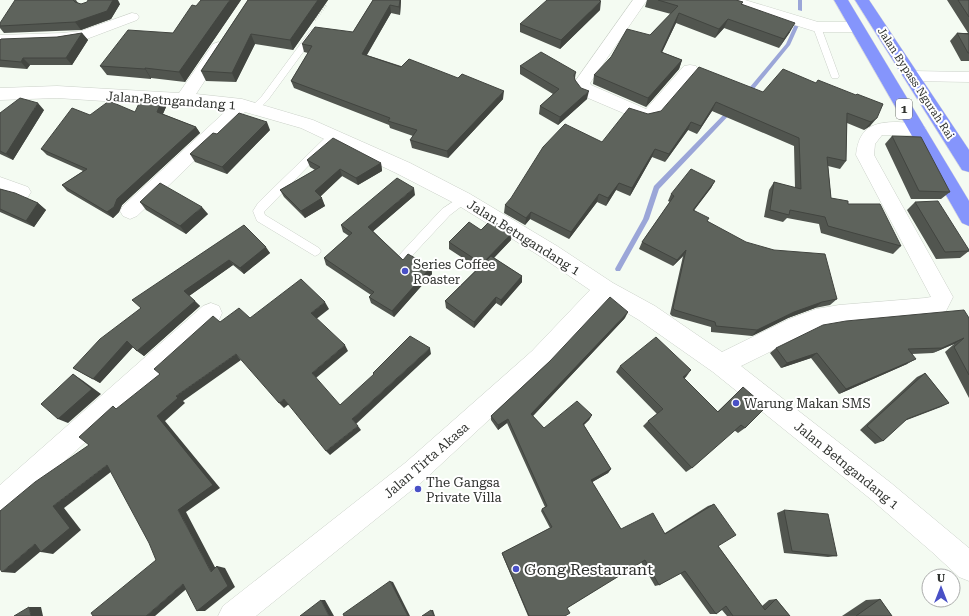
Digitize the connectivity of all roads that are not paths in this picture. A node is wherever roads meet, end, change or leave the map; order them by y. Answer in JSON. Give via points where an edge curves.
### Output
{"nodes":[{"id":1,"x":640,"y":0,"type":"edge"},
{"id":2,"x":730,"y":0,"type":"edge"},
{"id":3,"x":840,"y":0,"type":"edge"},
{"id":4,"x":862,"y":0,"type":"edge"},
{"id":5,"x":132,"y":17,"type":"dead end"},
{"id":6,"x":817,"y":27,"type":"junction"},
{"id":7,"x":855,"y":27,"type":"junction"},
{"id":8,"x":316,"y":28,"type":"edge"},
{"id":9,"x":228,"y":33,"type":"edge"},
{"id":10,"x":0,"y":40,"type":"edge"},
{"id":11,"x":690,"y":70,"type":"dead end"},
{"id":12,"x":835,"y":76,"type":"dead end"},
{"id":13,"x":911,"y":76,"type":"junction"},
{"id":14,"x":969,"y":77,"type":"edge"},
{"id":15,"x":0,"y":94,"type":"edge"},
{"id":16,"x":184,"y":99,"type":"junction"},
{"id":17,"x":248,"y":107,"type":"junction"},
{"id":18,"x":917,"y":129,"type":"junction"},
{"id":19,"x":333,"y":135,"type":"junction"},
{"id":20,"x":969,"y":165,"type":"edge"},
{"id":21,"x":0,"y":184,"type":"edge"},
{"id":22,"x":21,"y":192,"type":"dead end"},
{"id":23,"x":463,"y":199,"type":"junction"},
{"id":24,"x":130,"y":211,"type":"dead end"},
{"id":25,"x":969,"y":218,"type":"edge"},
{"id":26,"x":315,"y":251,"type":"dead end"},
{"id":27,"x":405,"y":256,"type":"edge"},
{"id":28,"x":605,"y":289,"type":"junction"},
{"id":29,"x":211,"y":313,"type":"dead end"},
{"id":30,"x":721,"y":364,"type":"junction"},
{"id":31,"x":0,"y":503,"type":"edge"},
{"id":32,"x":969,"y":567,"type":"edge"},
{"id":33,"x":233,"y":616,"type":"edge"}],
"edges":[{"from":1,"to":11,"type":"street","via":[[582,83],[583,87],[600,97],[646,115],[651,114]]},
{"from":2,"to":6,"type":"street"},
{"from":3,"to":7,"type":"highway","name":"Jalan Bypass Ngurah Rai","number":"1"},
{"from":4,"to":13,"type":"highway","name":"Jalan Bypass Ngurah Rai","number":"1"},
{"from":5,"to":10,"type":"street","via":[[84,35]]},
{"from":6,"to":7,"type":"street"},
{"from":6,"to":12,"type":"lane"},
{"from":7,"to":18,"type":"highway","name":"Jalan Bypass Ngurah Rai","number":"1"},
{"from":8,"to":17,"type":"lane","via":[[265,98]]},
{"from":9,"to":16,"type":"street"},
{"from":13,"to":14,"type":"street"},
{"from":13,"to":20,"type":"highway","name":"Jalan Bypass Ngurah Rai","number":"1"},
{"from":15,"to":16,"type":"street","name":"Jalan Betngandang 1","via":[[57,92]]},
{"from":16,"to":17,"type":"street","name":"Jalan Betngandang 1"},
{"from":17,"to":19,"type":"street","name":"Jalan Betngandang 1","via":[[307,124]]},
{"from":17,"to":24,"type":"street"},
{"from":18,"to":25,"type":"highway","name":"Jalan Bypass Ngurah Rai","number":"1"},
{"from":18,"to":30,"type":"street","via":[[876,130],[866,143],[865,155],[942,297],[941,301],[937,305],[924,308],[816,319]]},
{"from":19,"to":23,"type":"street","name":"Jalan Betngandang 1"},
{"from":19,"to":26,"type":"lane","via":[[258,211],[261,218]]},
{"from":21,"to":22,"type":"street"},
{"from":23,"to":27,"type":"lane","via":[[446,212]]},
{"from":23,"to":28,"type":"street","name":"Jalan Betngandang 1"},
{"from":28,"to":30,"type":"street","name":"Jalan Betngandang 1","via":[[647,313]]},
{"from":28,"to":33,"type":"street","name":"Jalan Tirta Akasa","via":[[540,358],[414,472]]},
{"from":29,"to":31,"type":"street"},
{"from":30,"to":32,"type":"street","name":"Jalan Betngandang 1","via":[[882,492]]}]}
